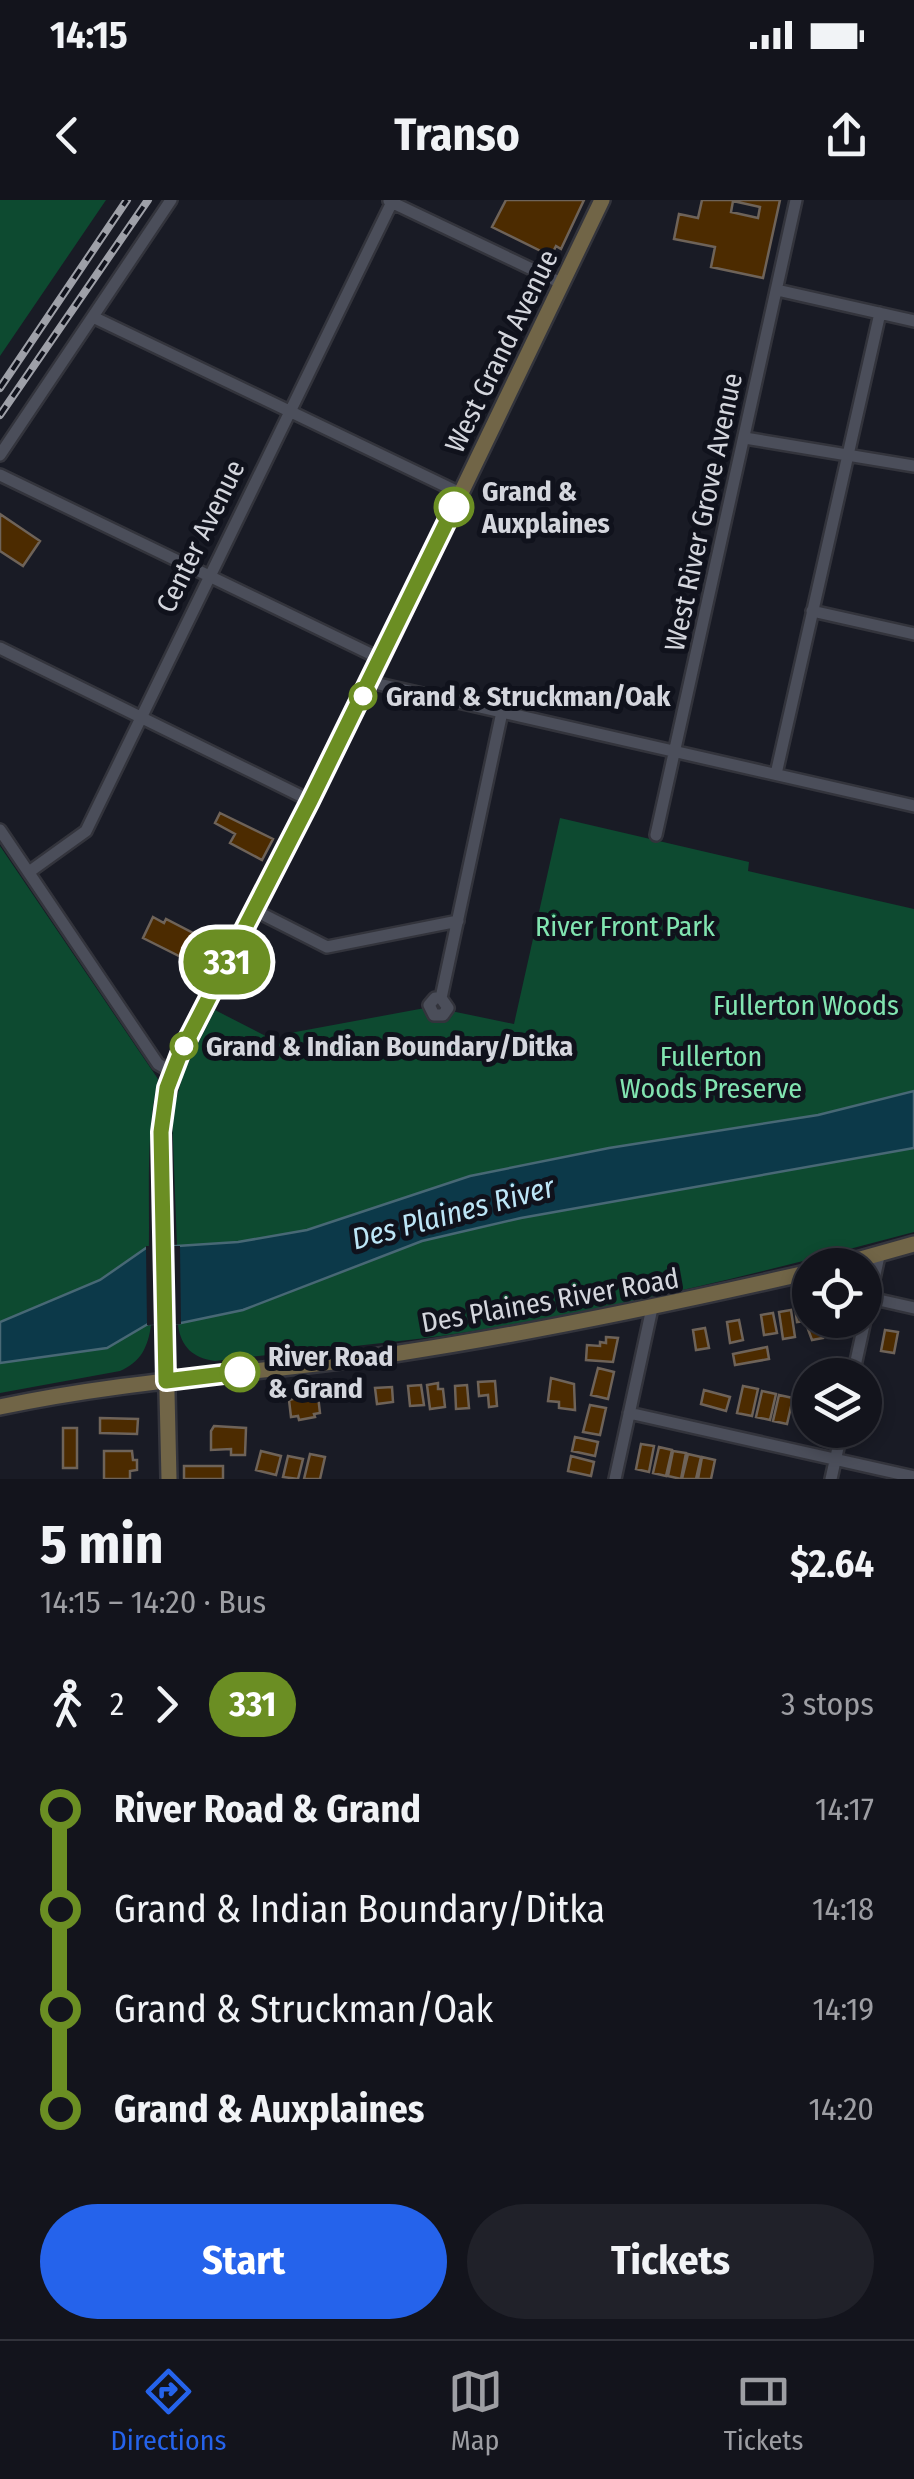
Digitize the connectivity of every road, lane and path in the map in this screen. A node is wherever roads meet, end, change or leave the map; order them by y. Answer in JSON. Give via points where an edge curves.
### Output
{"nodes":[{"id":1,"x":171,"y":200,"type":"edge"},
{"id":2,"x":602,"y":200,"type":"edge"},
{"id":3,"x":796,"y":200,"type":"edge"},
{"id":4,"x":390,"y":201,"type":"edge"},
{"id":5,"x":561,"y":283,"type":"junction"},
{"id":6,"x":777,"y":290,"type":"junction"},
{"id":7,"x":880,"y":314,"type":"junction"},
{"id":8,"x":93,"y":318,"type":"junction"},
{"id":9,"x":914,"y":321,"type":"edge"},
{"id":10,"x":288,"y":412,"type":"junction"},
{"id":11,"x":744,"y":438,"type":"junction"},
{"id":12,"x":0,"y":455,"type":"edge"},
{"id":13,"x":847,"y":457,"type":"junction"},
{"id":14,"x":914,"y":466,"type":"edge"},
{"id":15,"x":0,"y":475,"type":"edge"},
{"id":16,"x":460,"y":494,"type":"junction"},
{"id":17,"x":208,"y":576,"type":"junction"},
{"id":18,"x":812,"y":611,"type":"junction"},
{"id":19,"x":914,"y":634,"type":"edge"},
{"id":20,"x":0,"y":648,"type":"edge"},
{"id":21,"x":381,"y":660,"type":"junction"},
{"id":22,"x":370,"y":682,"type":"junction"},
{"id":23,"x":502,"y":712,"type":"junction"},
{"id":24,"x":140,"y":718,"type":"junction"},
{"id":25,"x":676,"y":752,"type":"junction"},
{"id":26,"x":776,"y":774,"type":"junction"},
{"id":27,"x":310,"y":801,"type":"junction"},
{"id":28,"x":914,"y":806,"type":"edge"},
{"id":29,"x":0,"y":830,"type":"edge"},
{"id":30,"x":656,"y":835,"type":"dead end"},
{"id":31,"x":29,"y":872,"type":"junction"},
{"id":32,"x":254,"y":910,"type":"junction"},
{"id":33,"x":458,"y":921,"type":"junction"},
{"id":34,"x":441,"y":998,"type":"dead end"},
{"id":35,"x":172,"y":1072,"type":"junction"},
{"id":36,"x":914,"y":1244,"type":"edge"},
{"id":37,"x":882,"y":1255,"type":"edge"},
{"id":38,"x":792,"y":1276,"type":"edge"},
{"id":39,"x":882,"y":1301,"type":"edge"},
{"id":40,"x":652,"y":1308,"type":"junction"},
{"id":41,"x":914,"y":1308,"type":"edge"},
{"id":42,"x":166,"y":1381,"type":"junction"},
{"id":43,"x":0,"y":1407,"type":"edge"},
{"id":44,"x":629,"y":1414,"type":"junction"},
{"id":45,"x":838,"y":1448,"type":"edge"},
{"id":46,"x":836,"y":1460,"type":"junction"},
{"id":47,"x":914,"y":1477,"type":"edge"},
{"id":48,"x":169,"y":1479,"type":"edge"},
{"id":49,"x":615,"y":1479,"type":"edge"},
{"id":50,"x":831,"y":1479,"type":"edge"}],
"edges":[{"from":1,"to":8,"type":"street"},
{"from":2,"to":5,"type":"main road","name":"West Grand Avenue"},
{"from":3,"to":6,"type":"street","name":"West River Grove Avenue"},
{"from":4,"to":5,"type":"street"},
{"from":4,"to":10,"type":"street","name":"Center Avenue"},
{"from":5,"to":16,"type":"main road","name":"West Grand Avenue"},
{"from":6,"to":7,"type":"street"},
{"from":6,"to":11,"type":"street","name":"West River Grove Avenue"},
{"from":7,"to":9,"type":"street"},
{"from":7,"to":13,"type":"street"},
{"from":8,"to":10,"type":"street"},
{"from":8,"to":12,"type":"street"},
{"from":10,"to":16,"type":"street"},
{"from":10,"to":17,"type":"street","name":"Center Avenue"},
{"from":11,"to":13,"type":"street"},
{"from":11,"to":25,"type":"street","name":"West River Grove Avenue"},
{"from":13,"to":14,"type":"street"},
{"from":13,"to":18,"type":"street"},
{"from":15,"to":17,"type":"street"},
{"from":16,"to":21,"type":"main road","name":"West Grand Avenue"},
{"from":17,"to":21,"type":"street"},
{"from":17,"to":24,"type":"street","name":"Center Avenue"},
{"from":18,"to":19,"type":"street"},
{"from":18,"to":26,"type":"street"},
{"from":20,"to":24,"type":"street"},
{"from":21,"to":22,"type":"main road","name":"West Grand Avenue"},
{"from":22,"to":23,"type":"street"},
{"from":22,"to":27,"type":"main road","name":"West Grand Avenue"},
{"from":23,"to":25,"type":"street"},
{"from":23,"to":33,"type":"street"},
{"from":24,"to":27,"type":"street"},
{"from":24,"to":31,"type":"street","name":"Center Avenue","via":[[86,830]]},
{"from":25,"to":26,"type":"street"},
{"from":25,"to":30,"type":"street","name":"West River Grove Avenue"},
{"from":26,"to":28,"type":"street"},
{"from":27,"to":32,"type":"main road","name":"West Grand Avenue"},
{"from":29,"to":31,"type":"street"},
{"from":31,"to":35,"type":"street","via":[[158,1064]]},
{"from":32,"to":33,"type":"street","via":[[327,947]]},
{"from":32,"to":35,"type":"main road","name":"West Grand Avenue"},
{"from":33,"to":34,"type":"street"},
{"from":35,"to":42,"type":"main road","name":"West Grand Avenue","via":[[161,1132]]},
{"from":36,"to":37,"type":"main road"},
{"from":38,"to":40,"type":"main road","name":"Des Plaines River Road"},
{"from":39,"to":41,"type":"street"},
{"from":40,"to":42,"type":"main road","name":"Des Plaines River Road","via":[[399,1353]]},
{"from":40,"to":44,"type":"street"},
{"from":42,"to":43,"type":"main road","name":"Des Plaines River Road"},
{"from":42,"to":48,"type":"main road","name":"West Grand Avenue"},
{"from":44,"to":46,"type":"street"},
{"from":44,"to":49,"type":"street"},
{"from":45,"to":46,"type":"street"},
{"from":46,"to":47,"type":"street"},
{"from":46,"to":50,"type":"street"}]}
